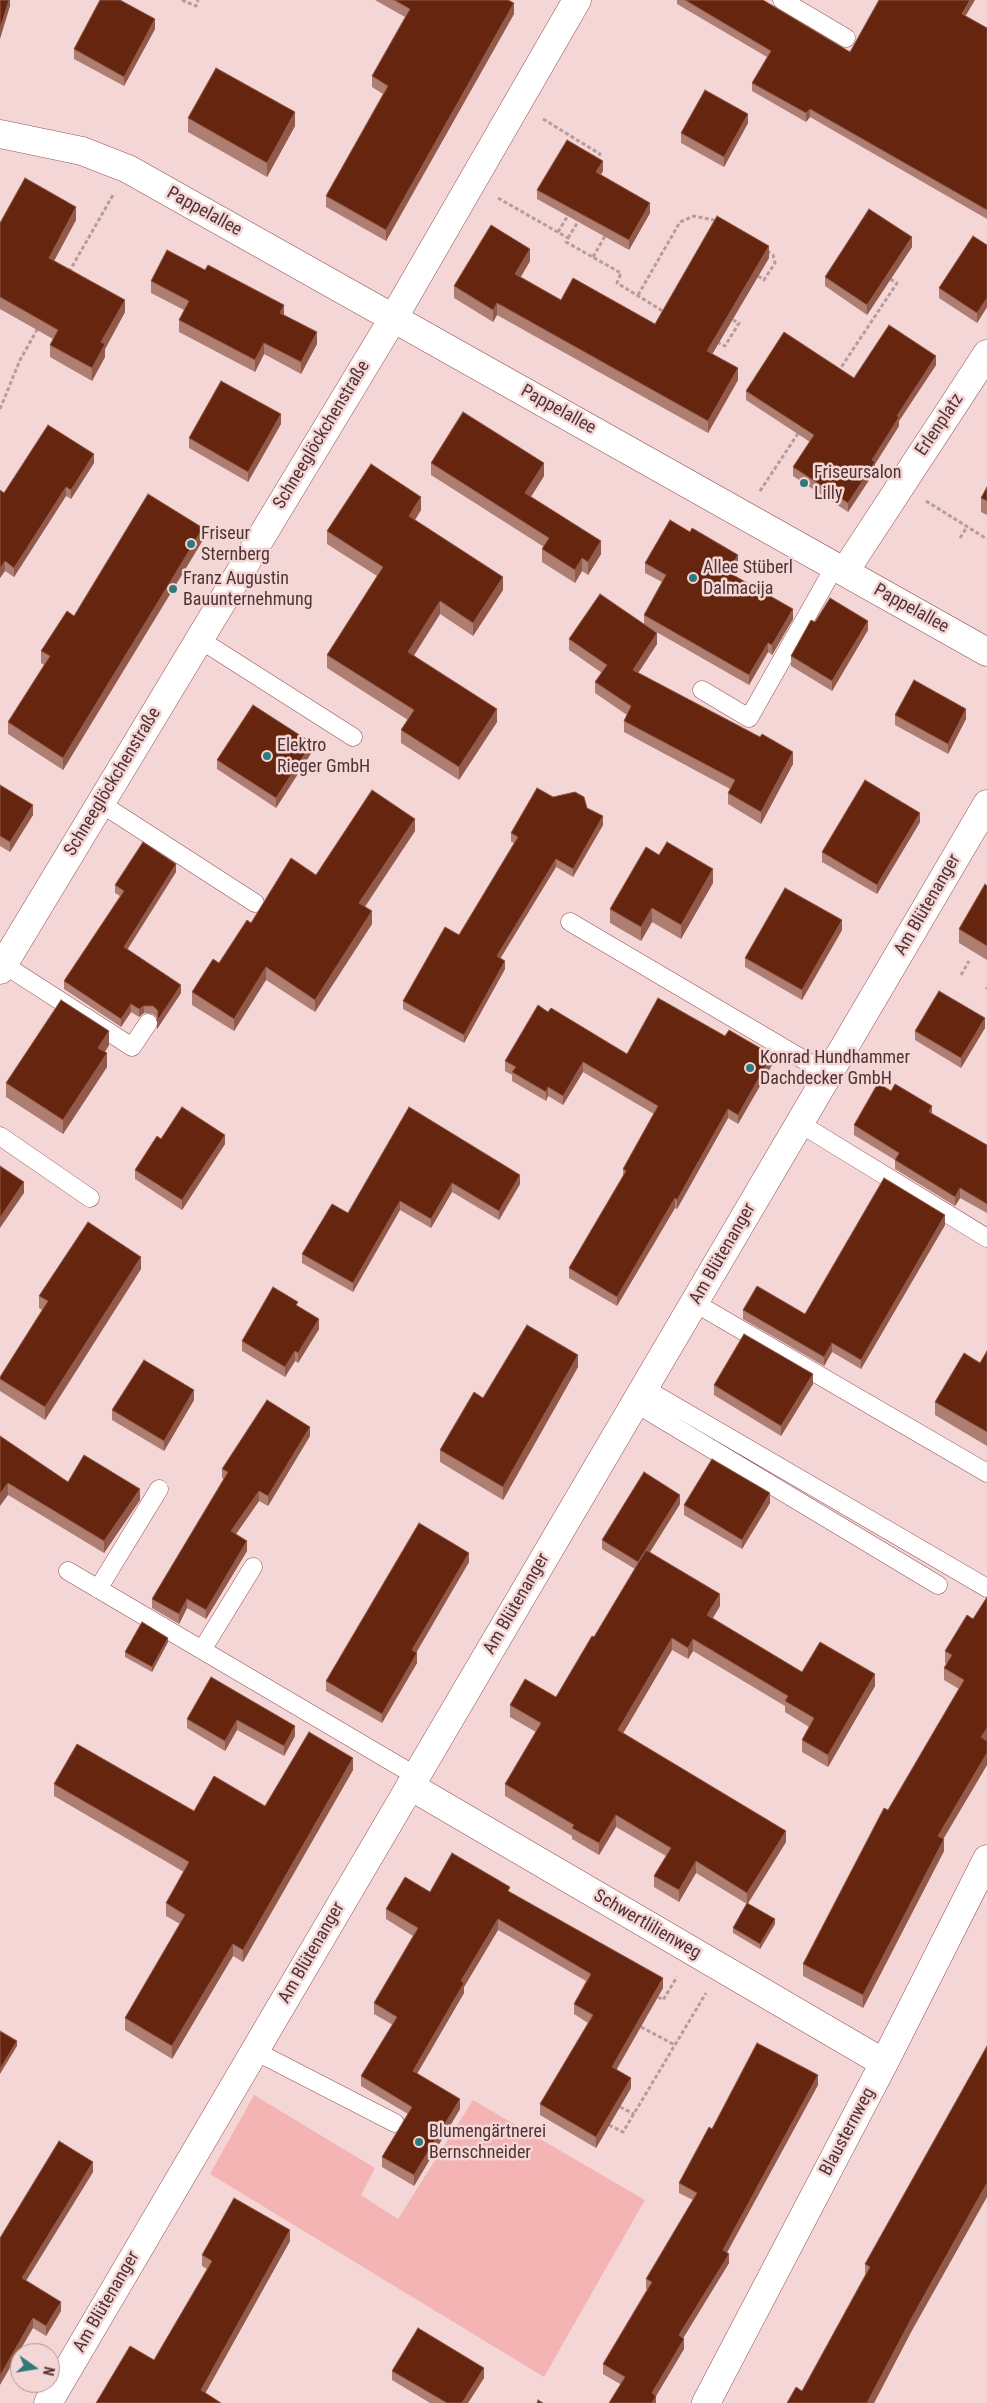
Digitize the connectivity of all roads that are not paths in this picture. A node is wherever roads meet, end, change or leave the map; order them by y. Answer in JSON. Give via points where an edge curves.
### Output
{"nodes":[{"id":1,"x":577,"y":0,"type":"edge"},
{"id":2,"x":782,"y":0,"type":"edge"},
{"id":3,"x":846,"y":38,"type":"dead end"},
{"id":4,"x":0,"y":134,"type":"edge"},
{"id":5,"x":394,"y":317,"type":"junction"},
{"id":6,"x":987,"y":354,"type":"edge"},
{"id":7,"x":840,"y":569,"type":"junction"},
{"id":8,"x":200,"y":639,"type":"junction"},
{"id":9,"x":987,"y":652,"type":"edge"},
{"id":10,"x":702,"y":690,"type":"dead end"},
{"id":11,"x":353,"y":737,"type":"dead end"},
{"id":12,"x":100,"y":803,"type":"junction"},
{"id":13,"x":987,"y":804,"type":"edge"},
{"id":14,"x":254,"y":903,"type":"dead end"},
{"id":15,"x":570,"y":922,"type":"dead end"},
{"id":16,"x":2,"y":967,"type":"edge"},
{"id":17,"x":148,"y":1023,"type":"dead end"},
{"id":18,"x":828,"y":1074,"type":"junction"},
{"id":19,"x":799,"y":1124,"type":"junction"},
{"id":20,"x":0,"y":1136,"type":"edge"},
{"id":21,"x":90,"y":1198,"type":"dead end"},
{"id":22,"x":987,"y":1238,"type":"edge"},
{"id":23,"x":694,"y":1303,"type":"junction"},
{"id":24,"x":640,"y":1395,"type":"junction"},
{"id":25,"x":987,"y":1473,"type":"edge"},
{"id":26,"x":159,"y":1489,"type":"dead end"},
{"id":27,"x":253,"y":1567,"type":"dead end"},
{"id":28,"x":68,"y":1571,"type":"dead end"},
{"id":29,"x":938,"y":1585,"type":"dead end"},
{"id":30,"x":987,"y":1588,"type":"edge"},
{"id":31,"x":98,"y":1589,"type":"junction"},
{"id":32,"x":202,"y":1650,"type":"junction"},
{"id":33,"x":413,"y":1781,"type":"junction"},
{"id":34,"x":987,"y":1858,"type":"edge"},
{"id":35,"x":255,"y":2051,"type":"junction"},
{"id":36,"x":884,"y":2063,"type":"junction"},
{"id":37,"x":395,"y":2123,"type":"dead end"},
{"id":38,"x":48,"y":2403,"type":"edge"},
{"id":39,"x":706,"y":2403,"type":"edge"}],
"edges":[{"from":1,"to":5,"type":"street","name":"Schneeglöckchenstraße"},
{"from":2,"to":3,"type":"lane"},
{"from":4,"to":5,"type":"street","name":"Pappelallee","via":[[82,151],[128,169]]},
{"from":5,"to":7,"type":"street","name":"Pappelallee"},
{"from":5,"to":8,"type":"street","name":"Schneeglöckchenstraße"},
{"from":6,"to":7,"type":"street","name":"Erlenplatz"},
{"from":7,"to":9,"type":"street","name":"Pappelallee"},
{"from":7,"to":10,"type":"lane","via":[[750,718]]},
{"from":8,"to":11,"type":"lane"},
{"from":8,"to":12,"type":"street","name":"Schneeglöckchenstraße"},
{"from":12,"to":14,"type":"lane"},
{"from":12,"to":16,"type":"street","name":"Schneeglöckchenstraße"},
{"from":13,"to":18,"type":"street","name":"Am Blütenanger"},
{"from":15,"to":18,"type":"lane"},
{"from":16,"to":17,"type":"lane","via":[[132,1047]]},
{"from":18,"to":19,"type":"street","name":"Am Blütenanger"},
{"from":19,"to":22,"type":"lane"},
{"from":19,"to":23,"type":"street","name":"Am Blütenanger"},
{"from":20,"to":21,"type":"lane"},
{"from":23,"to":24,"type":"street","name":"Am Blütenanger"},
{"from":23,"to":25,"type":"lane"},
{"from":24,"to":29,"type":"lane"},
{"from":24,"to":30,"type":"lane"},
{"from":24,"to":33,"type":"street","name":"Am Blütenanger"},
{"from":26,"to":31,"type":"lane"},
{"from":27,"to":32,"type":"lane"},
{"from":28,"to":31,"type":"lane"},
{"from":31,"to":32,"type":"lane"},
{"from":32,"to":33,"type":"lane"},
{"from":33,"to":35,"type":"street","name":"Am Blütenanger"},
{"from":33,"to":36,"type":"street","name":"Schwertlilienweg"},
{"from":34,"to":36,"type":"street","name":"Blausternweg"},
{"from":35,"to":37,"type":"lane"},
{"from":35,"to":38,"type":"street","name":"Am Blütenanger"},
{"from":36,"to":39,"type":"street","name":"Blausternweg"}]}
